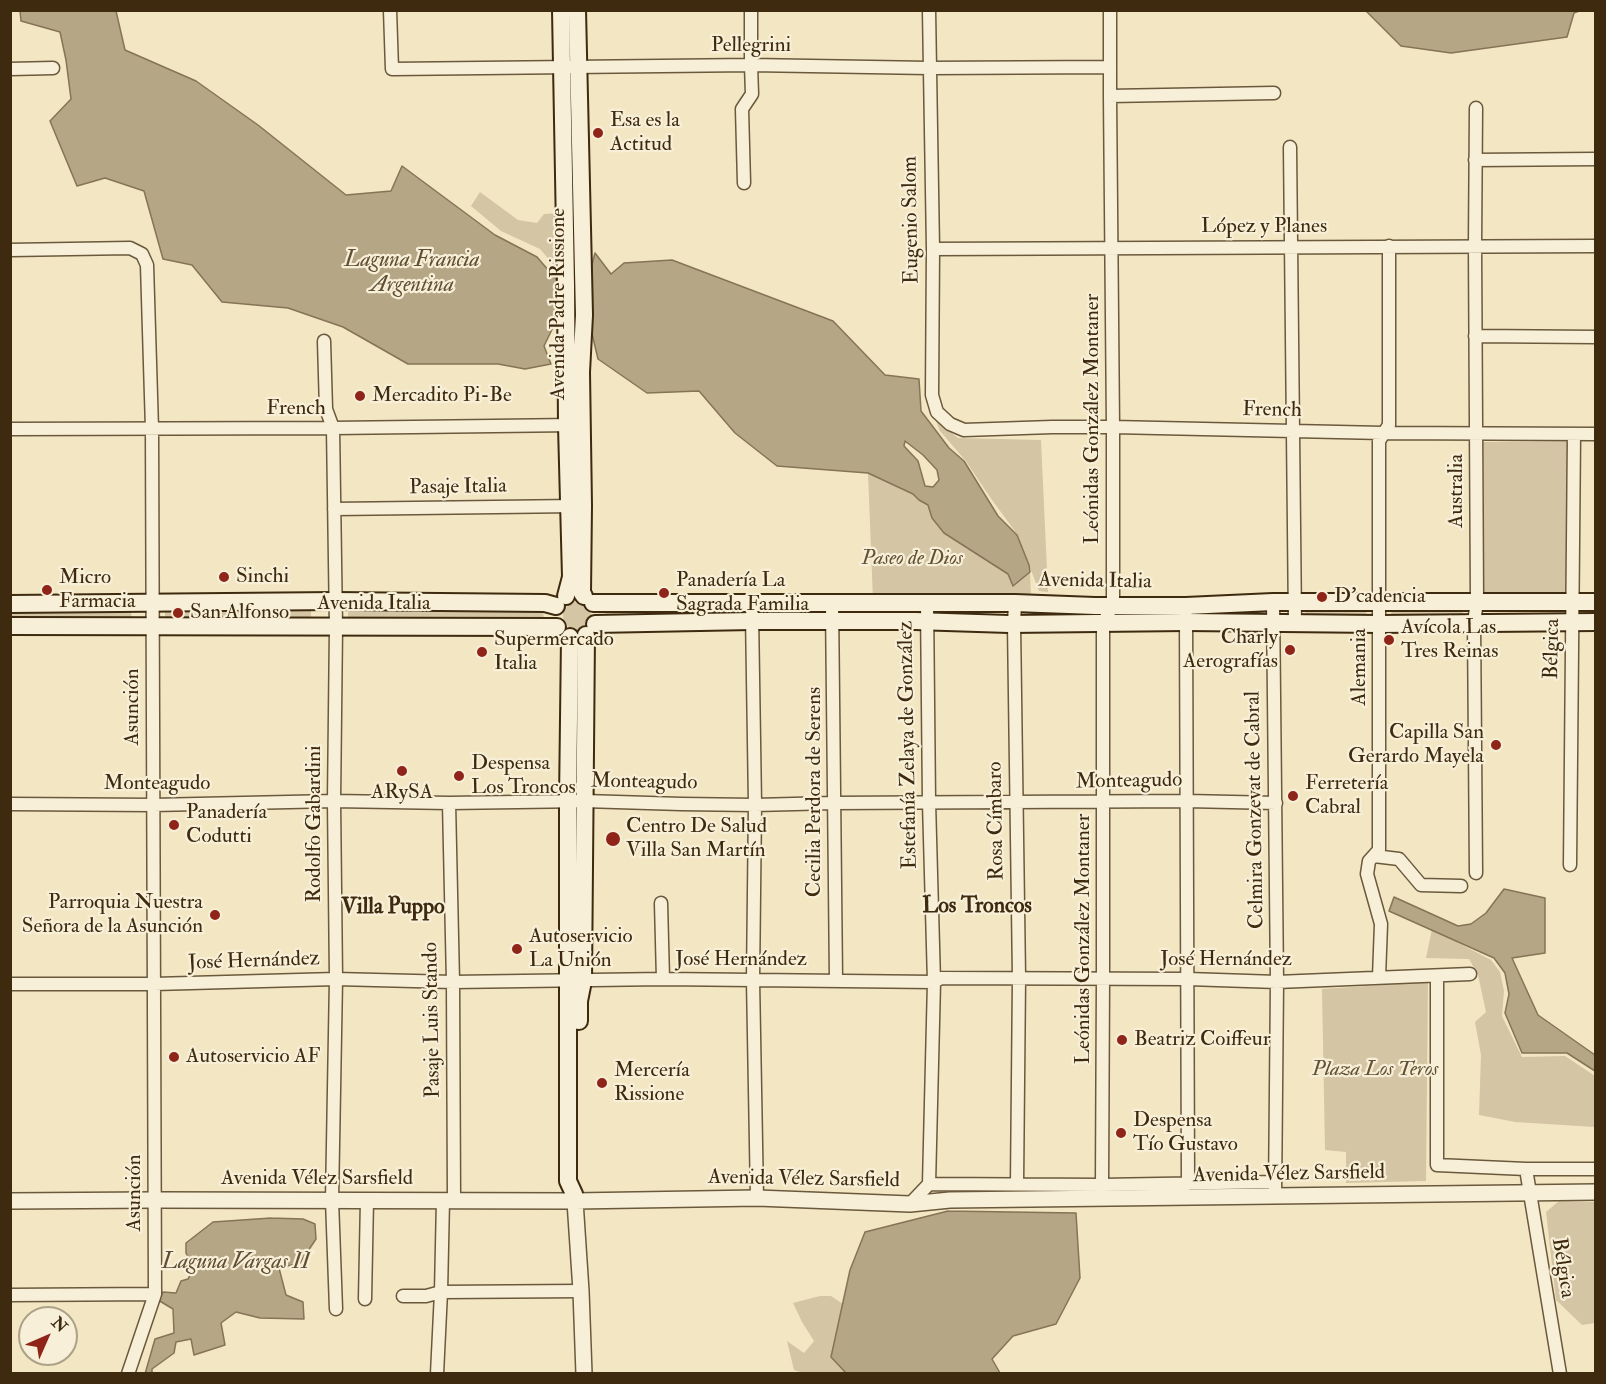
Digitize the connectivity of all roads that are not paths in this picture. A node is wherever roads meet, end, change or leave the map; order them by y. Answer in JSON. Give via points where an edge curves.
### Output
{"nodes":[{"id":1,"x":390,"y":10,"type":"edge"},
{"id":2,"x":561,"y":10,"type":"edge"},
{"id":3,"x":577,"y":10,"type":"edge"},
{"id":4,"x":751,"y":10,"type":"edge"},
{"id":5,"x":929,"y":10,"type":"edge"},
{"id":6,"x":1110,"y":10,"type":"edge"},
{"id":7,"x":751,"y":64,"type":"junction"},
{"id":8,"x":570,"y":67,"type":"junction"},
{"id":9,"x":1110,"y":67,"type":"junction"},
{"id":10,"x":53,"y":68,"type":"dead end"},
{"id":11,"x":929,"y":68,"type":"junction"},
{"id":12,"x":10,"y":69,"type":"edge"},
{"id":13,"x":1274,"y":93,"type":"dead end"},
{"id":14,"x":1110,"y":96,"type":"junction"},
{"id":15,"x":1476,"y":108,"type":"dead end"},
{"id":16,"x":1290,"y":147,"type":"dead end"},
{"id":17,"x":1596,"y":159,"type":"edge"},
{"id":18,"x":1475,"y":160,"type":"junction"},
{"id":19,"x":744,"y":183,"type":"dead end"},
{"id":20,"x":1389,"y":246,"type":"junction"},
{"id":21,"x":1474,"y":246,"type":"junction"},
{"id":22,"x":1596,"y":246,"type":"edge"},
{"id":23,"x":1290,"y":247,"type":"junction"},
{"id":24,"x":1111,"y":248,"type":"junction"},
{"id":25,"x":933,"y":249,"type":"junction"},
{"id":26,"x":10,"y":250,"type":"edge"},
{"id":27,"x":1475,"y":336,"type":"junction"},
{"id":28,"x":1596,"y":337,"type":"edge"},
{"id":29,"x":324,"y":341,"type":"dead end"},
{"id":30,"x":950,"y":424,"type":"joint"},
{"id":31,"x":574,"y":425,"type":"junction"},
{"id":32,"x":1113,"y":427,"type":"junction"},
{"id":33,"x":333,"y":428,"type":"junction"},
{"id":34,"x":10,"y":429,"type":"edge"},
{"id":35,"x":152,"y":429,"type":"junction"},
{"id":36,"x":1293,"y":430,"type":"junction"},
{"id":37,"x":1383,"y":433,"type":"junction"},
{"id":38,"x":1476,"y":434,"type":"junction"},
{"id":39,"x":1574,"y":434,"type":"junction"},
{"id":40,"x":1596,"y":434,"type":"edge"},
{"id":41,"x":576,"y":506,"type":"junction"},
{"id":42,"x":334,"y":509,"type":"junction"},
{"id":43,"x":588,"y":600,"type":"junction"},
{"id":44,"x":335,"y":601,"type":"junction"},
{"id":45,"x":561,"y":601,"type":"junction"},
{"id":46,"x":1273,"y":602,"type":"junction"},
{"id":47,"x":1379,"y":602,"type":"junction"},
{"id":48,"x":1477,"y":602,"type":"junction"},
{"id":49,"x":1573,"y":602,"type":"junction"},
{"id":50,"x":1596,"y":602,"type":"edge"},
{"id":51,"x":153,"y":603,"type":"junction"},
{"id":52,"x":751,"y":603,"type":"junction"},
{"id":53,"x":832,"y":603,"type":"junction"},
{"id":54,"x":927,"y":603,"type":"junction"},
{"id":55,"x":1015,"y":603,"type":"junction"},
{"id":56,"x":1296,"y":603,"type":"junction"},
{"id":57,"x":10,"y":604,"type":"edge"},
{"id":58,"x":1113,"y":605,"type":"junction"},
{"id":59,"x":1186,"y":614,"type":"junction"},
{"id":60,"x":752,"y":621,"type":"junction"},
{"id":61,"x":833,"y":621,"type":"junction"},
{"id":62,"x":926,"y":621,"type":"junction"},
{"id":63,"x":1596,"y":621,"type":"edge"},
{"id":64,"x":1295,"y":622,"type":"junction"},
{"id":65,"x":1474,"y":622,"type":"junction"},
{"id":66,"x":1572,"y":622,"type":"junction"},
{"id":67,"x":1103,"y":623,"type":"junction"},
{"id":68,"x":1273,"y":623,"type":"junction"},
{"id":69,"x":1014,"y":624,"type":"junction"},
{"id":70,"x":1379,"y":624,"type":"junction"},
{"id":71,"x":10,"y":626,"type":"edge"},
{"id":72,"x":153,"y":627,"type":"junction"},
{"id":73,"x":336,"y":627,"type":"junction"},
{"id":74,"x":556,"y":627,"type":"junction"},
{"id":75,"x":584,"y":632,"type":"junction"},
{"id":76,"x":334,"y":801,"type":"junction"},
{"id":77,"x":576,"y":801,"type":"junction"},
{"id":78,"x":1187,"y":801,"type":"junction"},
{"id":79,"x":929,"y":802,"type":"junction"},
{"id":80,"x":1017,"y":802,"type":"junction"},
{"id":81,"x":1104,"y":802,"type":"junction"},
{"id":82,"x":449,"y":803,"type":"junction"},
{"id":83,"x":833,"y":803,"type":"junction"},
{"id":84,"x":1276,"y":803,"type":"junction"},
{"id":85,"x":10,"y":804,"type":"edge"},
{"id":86,"x":153,"y":805,"type":"junction"},
{"id":87,"x":755,"y":805,"type":"junction"},
{"id":88,"x":1374,"y":856,"type":"junction"},
{"id":89,"x":1570,"y":865,"type":"dead end"},
{"id":90,"x":1476,"y":873,"type":"dead end"},
{"id":91,"x":1461,"y":886,"type":"dead end"},
{"id":92,"x":662,"y":903,"type":"dead end"},
{"id":93,"x":1470,"y":974,"type":"dead end"},
{"id":94,"x":1437,"y":976,"type":"junction"},
{"id":95,"x":1379,"y":977,"type":"junction"},
{"id":96,"x":1019,"y":978,"type":"junction"},
{"id":97,"x":336,"y":979,"type":"junction"},
{"id":98,"x":663,"y":979,"type":"junction"},
{"id":99,"x":1104,"y":979,"type":"junction"},
{"id":100,"x":1188,"y":979,"type":"junction"},
{"id":101,"x":753,"y":980,"type":"junction"},
{"id":102,"x":836,"y":980,"type":"junction"},
{"id":103,"x":576,"y":981,"type":"junction"},
{"id":104,"x":453,"y":982,"type":"junction"},
{"id":105,"x":934,"y":982,"type":"junction"},
{"id":106,"x":1277,"y":982,"type":"junction"},
{"id":107,"x":10,"y":984,"type":"edge"},
{"id":108,"x":154,"y":984,"type":"junction"},
{"id":109,"x":1526,"y":1169,"type":"junction"},
{"id":110,"x":1596,"y":1169,"type":"edge"},
{"id":111,"x":1188,"y":1183,"type":"junction"},
{"id":112,"x":929,"y":1184,"type":"junction"},
{"id":113,"x":1017,"y":1184,"type":"junction"},
{"id":114,"x":1101,"y":1185,"type":"junction"},
{"id":115,"x":1274,"y":1189,"type":"junction"},
{"id":116,"x":1529,"y":1192,"type":"junction"},
{"id":117,"x":1596,"y":1192,"type":"edge"},
{"id":118,"x":574,"y":1197,"type":"junction"},
{"id":119,"x":1178,"y":1197,"type":"junction"},
{"id":120,"x":757,"y":1198,"type":"junction"},
{"id":121,"x":155,"y":1200,"type":"junction"},
{"id":122,"x":332,"y":1200,"type":"junction"},
{"id":123,"x":368,"y":1200,"type":"junction"},
{"id":124,"x":449,"y":1200,"type":"junction"},
{"id":125,"x":10,"y":1202,"type":"edge"},
{"id":126,"x":910,"y":1204,"type":"junction"},
{"id":127,"x":581,"y":1291,"type":"junction"},
{"id":128,"x":441,"y":1292,"type":"junction"},
{"id":129,"x":155,"y":1294,"type":"junction"},
{"id":130,"x":10,"y":1295,"type":"edge"},
{"id":131,"x":403,"y":1296,"type":"dead end"},
{"id":132,"x":365,"y":1299,"type":"dead end"},
{"id":133,"x":336,"y":1309,"type":"dead end"},
{"id":134,"x":128,"y":1374,"type":"edge"},
{"id":135,"x":437,"y":1374,"type":"edge"},
{"id":136,"x":584,"y":1374,"type":"edge"},
{"id":137,"x":1560,"y":1374,"type":"edge"}],
"edges":[{"from":1,"to":8,"type":"street","name":"Pellegrini","via":[[392,69]]},
{"from":2,"to":8,"type":"main road","name":"Avenida Padre Rissione"},
{"from":3,"to":8,"type":"main road","name":"Avenida Padre Rissione"},
{"from":4,"to":7,"type":"street"},
{"from":5,"to":11,"type":"street","name":"Eugenio Salom"},
{"from":6,"to":9,"type":"street","name":"Leónidas González Montaner"},
{"from":7,"to":8,"type":"street","name":"Pellegrini"},
{"from":7,"to":11,"type":"street","name":"Pellegrini"},
{"from":7,"to":19,"type":"street","via":[[752,94],[742,109]]},
{"from":8,"to":31,"type":"main road","name":"Avenida Padre Rissione","via":[[566,317]]},
{"from":8,"to":31,"type":"main road","name":"Avenida Padre Rissione","via":[[584,286],[581,372]]},
{"from":9,"to":11,"type":"street","name":"Pellegrini"},
{"from":9,"to":14,"type":"street","name":"Leónidas González Montaner"},
{"from":10,"to":12,"type":"street"},
{"from":11,"to":25,"type":"street","name":"Eugenio Salom"},
{"from":13,"to":14,"type":"street"},
{"from":14,"to":24,"type":"street","name":"Leónidas González Montaner"},
{"from":15,"to":18,"type":"street","name":"Australia"},
{"from":16,"to":23,"type":"street"},
{"from":17,"to":18,"type":"street"},
{"from":18,"to":21,"type":"street","name":"Australia"},
{"from":20,"to":21,"type":"street","name":"López y Planes"},
{"from":20,"to":23,"type":"street","name":"López y Planes"},
{"from":20,"to":37,"type":"street","name":"Alemania","via":[[1389,425]]},
{"from":21,"to":22,"type":"street","name":"López y Planes"},
{"from":21,"to":27,"type":"street","name":"Australia"},
{"from":23,"to":24,"type":"street","name":"López y Planes"},
{"from":23,"to":36,"type":"street"},
{"from":24,"to":25,"type":"street","name":"López y Planes"},
{"from":24,"to":32,"type":"street","name":"Leónidas González Montaner"},
{"from":25,"to":30,"type":"street","name":"Eugenio Salom","via":[[932,395],[937,412]]},
{"from":26,"to":35,"type":"street","name":"Asunción","via":[[130,248],[142,254],[147,265]]},
{"from":27,"to":28,"type":"street"},
{"from":27,"to":38,"type":"street","name":"Australia"},
{"from":29,"to":33,"type":"street","name":"Rodolfo Gabardini","via":[[326,410]]},
{"from":30,"to":32,"type":"street","name":"French","via":[[964,430]]},
{"from":31,"to":33,"type":"street","name":"French"},
{"from":31,"to":41,"type":"main road","name":"Avenida Padre Rissione"},
{"from":32,"to":36,"type":"street","name":"French"},
{"from":32,"to":58,"type":"street","name":"Leónidas González Montaner"},
{"from":33,"to":35,"type":"street","name":"French"},
{"from":33,"to":42,"type":"street","name":"Rodolfo Gabardini"},
{"from":34,"to":35,"type":"street","name":"French"},
{"from":35,"to":51,"type":"street","name":"Asunción"},
{"from":36,"to":37,"type":"street","name":"French"},
{"from":36,"to":56,"type":"street"},
{"from":37,"to":38,"type":"street","name":"French"},
{"from":37,"to":47,"type":"street","name":"Alemania","via":[[1379,441]]},
{"from":38,"to":39,"type":"street","name":"French"},
{"from":38,"to":48,"type":"street","name":"Australia"},
{"from":39,"to":40,"type":"street","name":"French"},
{"from":39,"to":49,"type":"street","name":"Bélgica"},
{"from":41,"to":42,"type":"street","name":"Pasaje Italia"},
{"from":41,"to":43,"type":"main road","name":"Avenida Padre Rissione","via":[[582,592]]},
{"from":41,"to":45,"type":"main road","name":"Avenida Padre Rissione","via":[[571,577]]},
{"from":42,"to":44,"type":"street","name":"Rodolfo Gabardini"},
{"from":43,"to":45,"type":"main road","via":[[576,594]]},
{"from":43,"to":52,"type":"main road","name":"Avenida Italia"},
{"from":43,"to":75,"type":"main road","via":[[597,612]]},
{"from":44,"to":45,"type":"main road","name":"Avenida Italia"},
{"from":44,"to":51,"type":"main road","name":"Avenida Italia"},
{"from":44,"to":73,"type":"street","name":"Rodolfo Gabardini"},
{"from":45,"to":74,"type":"main road","via":[[554,616]]},
{"from":46,"to":56,"type":"main road","name":"Avenida Italia"},
{"from":46,"to":59,"type":"main road","name":"Avenida Italia"},
{"from":46,"to":68,"type":"street","name":"Celmira Gonzevat de Cabral"},
{"from":47,"to":48,"type":"main road","name":"Avenida Italia"},
{"from":47,"to":56,"type":"main road","name":"Avenida Italia"},
{"from":47,"to":70,"type":"street","name":"Alemania"},
{"from":48,"to":49,"type":"main road","name":"Avenida Italia"},
{"from":48,"to":65,"type":"street","name":"Australia"},
{"from":49,"to":50,"type":"main road","name":"Avenida Italia"},
{"from":49,"to":66,"type":"street","name":"Bélgica"},
{"from":51,"to":57,"type":"main road","name":"Avenida Italia"},
{"from":51,"to":72,"type":"street","name":"Asunción"},
{"from":52,"to":53,"type":"main road","name":"Avenida Italia"},
{"from":52,"to":60,"type":"street"},
{"from":53,"to":54,"type":"main road","name":"Avenida Italia"},
{"from":53,"to":61,"type":"street","name":"Cecilia Perdora de Serens"},
{"from":54,"to":55,"type":"main road","name":"Avenida Italia"},
{"from":54,"to":62,"type":"street","name":"Estefanía Zelaya de González"},
{"from":55,"to":58,"type":"main road","name":"Avenida Italia"},
{"from":55,"to":69,"type":"street","name":"Rosa Címbaro"},
{"from":56,"to":64,"type":"street"},
{"from":58,"to":59,"type":"main road","name":"Avenida Italia"},
{"from":58,"to":67,"type":"street","name":"Leónidas González Montaner"},
{"from":59,"to":67,"type":"main road","name":"Avenida Italia"},
{"from":59,"to":68,"type":"main road","name":"Avenida Italia"},
{"from":59,"to":78,"type":"street"},
{"from":60,"to":61,"type":"main road","name":"Avenida Italia"},
{"from":60,"to":75,"type":"main road","name":"Avenida Italia"},
{"from":60,"to":87,"type":"street"},
{"from":61,"to":62,"type":"main road","name":"Avenida Italia"},
{"from":61,"to":83,"type":"street","name":"Cecilia Perdora de Serens"},
{"from":62,"to":69,"type":"main road","name":"Avenida Italia"},
{"from":62,"to":79,"type":"street","name":"Estefanía Zelaya de González"},
{"from":63,"to":66,"type":"main road","name":"Avenida Italia"},
{"from":64,"to":68,"type":"main road","name":"Avenida Italia"},
{"from":64,"to":70,"type":"main road","name":"Avenida Italia"},
{"from":65,"to":66,"type":"main road","name":"Avenida Italia"},
{"from":65,"to":70,"type":"main road","name":"Avenida Italia"},
{"from":65,"to":90,"type":"street","name":"Australia"},
{"from":66,"to":89,"type":"street","name":"Bélgica"},
{"from":67,"to":69,"type":"main road","name":"Avenida Italia"},
{"from":67,"to":81,"type":"street","name":"Leónidas González Montaner"},
{"from":68,"to":84,"type":"street","name":"Celmira Gonzevat de Cabral"},
{"from":69,"to":80,"type":"street","name":"Rosa Címbaro"},
{"from":70,"to":88,"type":"street","name":"Alemania","via":[[1379,850]]},
{"from":71,"to":72,"type":"main road","name":"Avenida Italia"},
{"from":72,"to":73,"type":"main road","name":"Avenida Italia"},
{"from":72,"to":86,"type":"street","name":"Asunción"},
{"from":73,"to":74,"type":"main road","name":"Avenida Italia"},
{"from":73,"to":76,"type":"street","name":"Rodolfo Gabardini"},
{"from":74,"to":75,"type":"main road","via":[[562,633]]},
{"from":75,"to":77,"type":"main road"},
{"from":76,"to":82,"type":"street","name":"Monteagudo"},
{"from":76,"to":86,"type":"street","name":"Monteagudo"},
{"from":76,"to":97,"type":"street","name":"Rodolfo Gabardini"},
{"from":77,"to":82,"type":"street","name":"Monteagudo"},
{"from":77,"to":87,"type":"street","name":"Monteagudo"},
{"from":77,"to":103,"type":"main road"},
{"from":78,"to":81,"type":"street","name":"Monteagudo"},
{"from":78,"to":84,"type":"street","name":"Monteagudo"},
{"from":78,"to":100,"type":"street"},
{"from":79,"to":80,"type":"street","name":"Monteagudo"},
{"from":79,"to":83,"type":"street","name":"Monteagudo"},
{"from":79,"to":105,"type":"street","name":"Estefanía Zelaya de González"},
{"from":80,"to":81,"type":"street","name":"Monteagudo"},
{"from":80,"to":96,"type":"street","name":"Rosa Címbaro"},
{"from":81,"to":99,"type":"street","name":"Leónidas González Montaner"},
{"from":82,"to":104,"type":"street","name":"Pasaje Luis Stando"},
{"from":83,"to":87,"type":"street","name":"Monteagudo"},
{"from":83,"to":102,"type":"street","name":"Cecilia Perdora de Serens"},
{"from":84,"to":106,"type":"street","name":"Celmira Gonzevat de Cabral"},
{"from":85,"to":86,"type":"street","name":"Monteagudo"},
{"from":86,"to":108,"type":"street","name":"Asunción"},
{"from":87,"to":101,"type":"street"},
{"from":88,"to":91,"type":"street","via":[[1400,859],[1421,885]]},
{"from":88,"to":95,"type":"street","name":"Alemania","via":[[1367,874],[1381,924]]},
{"from":92,"to":98,"type":"street"},
{"from":93,"to":94,"type":"street","name":"José Hernández"},
{"from":94,"to":95,"type":"street","name":"José Hernández"},
{"from":94,"to":109,"type":"street","via":[[1437,1165]]},
{"from":95,"to":106,"type":"street","name":"José Hernández"},
{"from":96,"to":99,"type":"street","name":"José Hernández"},
{"from":96,"to":105,"type":"street","name":"José Hernández","via":[[941,978]]},
{"from":96,"to":113,"type":"street","name":"Rosa Címbaro"},
{"from":97,"to":104,"type":"street","name":"José Hernández"},
{"from":97,"to":108,"type":"street","name":"José Hernández"},
{"from":97,"to":122,"type":"street","name":"Rodolfo Gabardini"},
{"from":98,"to":101,"type":"street","name":"José Hernández"},
{"from":98,"to":103,"type":"street","name":"José Hernández"},
{"from":99,"to":100,"type":"street","name":"José Hernández"},
{"from":99,"to":114,"type":"street","name":"Leónidas González Montaner"},
{"from":100,"to":106,"type":"street","name":"José Hernández"},
{"from":100,"to":111,"type":"street"},
{"from":101,"to":102,"type":"street","name":"José Hernández"},
{"from":101,"to":120,"type":"street"},
{"from":102,"to":105,"type":"street","name":"José Hernández"},
{"from":103,"to":104,"type":"street","name":"José Hernández"},
{"from":103,"to":118,"type":"main road","via":[[568,1181]]},
{"from":104,"to":124,"type":"street","name":"Pasaje Luis Stando"},
{"from":105,"to":112,"type":"street","name":"Estefanía Zelaya de González"},
{"from":106,"to":115,"type":"street","name":"Celmira Gonzevat de Cabral"},
{"from":107,"to":108,"type":"street","name":"José Hernández"},
{"from":108,"to":121,"type":"street","name":"Asunción"},
{"from":109,"to":110,"type":"street"},
{"from":109,"to":116,"type":"street","name":"Bélgica"},
{"from":111,"to":114,"type":"street","name":"Avenida Vélez Sarsfield"},
{"from":111,"to":115,"type":"street","name":"Avenida Vélez Sarsfield"},
{"from":111,"to":119,"type":"street"},
{"from":112,"to":113,"type":"street","name":"Avenida Vélez Sarsfield"},
{"from":112,"to":126,"type":"street"},
{"from":113,"to":114,"type":"street","name":"Avenida Vélez Sarsfield"},
{"from":115,"to":116,"type":"street","name":"Avenida Vélez Sarsfield"},
{"from":115,"to":119,"type":"street","name":"Avenida Vélez Sarsfield"},
{"from":116,"to":117,"type":"street","name":"Avenida Vélez Sarsfield"},
{"from":116,"to":137,"type":"street","name":"Bélgica"},
{"from":118,"to":120,"type":"street","name":"Avenida Vélez Sarsfield"},
{"from":118,"to":124,"type":"street","name":"Avenida Vélez Sarsfield"},
{"from":118,"to":127,"type":"street"},
{"from":119,"to":126,"type":"street","name":"Avenida Vélez Sarsfield"},
{"from":120,"to":126,"type":"street","name":"Avenida Vélez Sarsfield"},
{"from":121,"to":122,"type":"street","name":"Avenida Vélez Sarsfield"},
{"from":121,"to":125,"type":"street","name":"Avenida Vélez Sarsfield"},
{"from":121,"to":129,"type":"street","name":"Asunción"},
{"from":122,"to":123,"type":"street","name":"Avenida Vélez Sarsfield"},
{"from":122,"to":133,"type":"street","name":"Rodolfo Gabardini"},
{"from":123,"to":124,"type":"street","name":"Avenida Vélez Sarsfield"},
{"from":123,"to":132,"type":"street"},
{"from":124,"to":128,"type":"street","name":"Pasaje Luis Stando"},
{"from":127,"to":128,"type":"street"},
{"from":127,"to":136,"type":"street"},
{"from":128,"to":131,"type":"street"},
{"from":128,"to":135,"type":"street","name":"Pasaje Luis Stando"},
{"from":129,"to":130,"type":"street"},
{"from":129,"to":134,"type":"street","name":"Asunción"}]}
